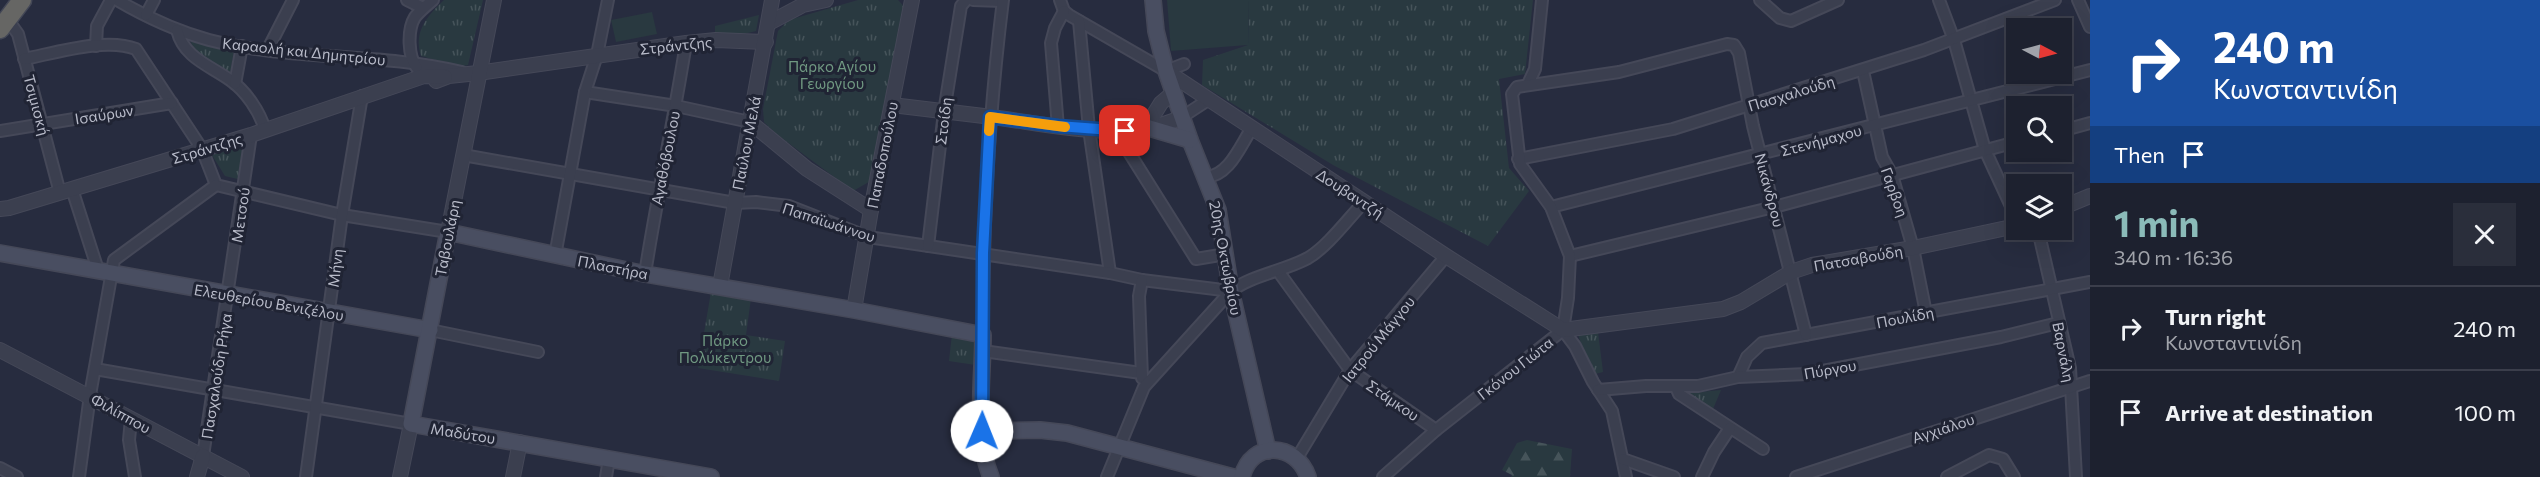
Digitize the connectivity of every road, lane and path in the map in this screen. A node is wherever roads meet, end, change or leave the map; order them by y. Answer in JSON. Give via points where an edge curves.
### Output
{"nodes":[{"id":1,"x":7,"y":0,"type":"edge"},
{"id":2,"x":22,"y":0,"type":"edge"},
{"id":3,"x":111,"y":0,"type":"edge"},
{"id":4,"x":117,"y":0,"type":"edge"},
{"id":5,"x":154,"y":0,"type":"edge"},
{"id":6,"x":292,"y":0,"type":"edge"},
{"id":7,"x":407,"y":0,"type":"edge"},
{"id":8,"x":433,"y":0,"type":"edge"},
{"id":9,"x":494,"y":0,"type":"edge"},
{"id":10,"x":608,"y":0,"type":"edge"},
{"id":11,"x":772,"y":0,"type":"edge"},
{"id":12,"x":826,"y":0,"type":"edge"},
{"id":13,"x":966,"y":0,"type":"edge"},
{"id":14,"x":973,"y":0,"type":"edge"},
{"id":15,"x":1060,"y":0,"type":"edge"},
{"id":16,"x":1153,"y":0,"type":"edge"},
{"id":17,"x":1542,"y":0,"type":"edge"},
{"id":18,"x":1760,"y":0,"type":"edge"},
{"id":19,"x":1838,"y":0,"type":"edge"},
{"id":20,"x":1939,"y":0,"type":"edge"},
{"id":21,"x":2055,"y":0,"type":"edge"},
{"id":22,"x":2078,"y":0,"type":"edge"},
{"id":23,"x":1003,"y":1,"type":"edge"},
{"id":24,"x":910,"y":2,"type":"edge"},
{"id":25,"x":423,"y":8,"type":"junction"},
{"id":26,"x":1064,"y":11,"type":"junction"},
{"id":27,"x":146,"y":15,"type":"junction"},
{"id":28,"x":3,"y":19,"type":"edge"},
{"id":29,"x":1079,"y":21,"type":"junction"},
{"id":30,"x":769,"y":23,"type":"junction"},
{"id":31,"x":2090,"y":27,"type":"edge"},
{"id":32,"x":177,"y":30,"type":"junction"},
{"id":33,"x":1954,"y":40,"type":"junction"},
{"id":34,"x":766,"y":42,"type":"junction"},
{"id":35,"x":686,"y":43,"type":"junction"},
{"id":36,"x":96,"y":46,"type":"junction"},
{"id":37,"x":242,"y":46,"type":"junction"},
{"id":38,"x":268,"y":49,"type":"junction"},
{"id":39,"x":597,"y":55,"type":"junction"},
{"id":40,"x":24,"y":59,"type":"junction"},
{"id":41,"x":413,"y":63,"type":"junction"},
{"id":42,"x":1184,"y":64,"type":"dead end"},
{"id":43,"x":426,"y":70,"type":"junction"},
{"id":44,"x":2090,"y":70,"type":"edge"},
{"id":45,"x":1166,"y":71,"type":"junction"},
{"id":46,"x":1863,"y":71,"type":"junction"},
{"id":47,"x":471,"y":73,"type":"junction"},
{"id":48,"x":445,"y":77,"type":"junction"},
{"id":49,"x":405,"y":83,"type":"junction"},
{"id":50,"x":235,"y":84,"type":"junction"},
{"id":51,"x":1528,"y":84,"type":"junction"},
{"id":52,"x":585,"y":92,"type":"junction"},
{"id":53,"x":1174,"y":92,"type":"junction"},
{"id":54,"x":362,"y":96,"type":"junction"},
{"id":55,"x":1208,"y":100,"type":"junction"},
{"id":56,"x":1971,"y":100,"type":"junction"},
{"id":57,"x":172,"y":103,"type":"junction"},
{"id":58,"x":892,"y":105,"type":"junction"},
{"id":59,"x":676,"y":106,"type":"junction"},
{"id":60,"x":1749,"y":106,"type":"junction"},
{"id":61,"x":944,"y":112,"type":"junction"},
{"id":62,"x":990,"y":117,"type":"junction"},
{"id":63,"x":1182,"y":117,"type":"junction"},
{"id":64,"x":750,"y":122,"type":"junction"},
{"id":65,"x":2090,"y":123,"type":"edge"},
{"id":66,"x":42,"y":124,"type":"junction"},
{"id":67,"x":1875,"y":125,"type":"junction"},
{"id":68,"x":1058,"y":126,"type":"junction"},
{"id":69,"x":1146,"y":127,"type":"junction"},
{"id":70,"x":2072,"y":127,"type":"edge"},
{"id":71,"x":1252,"y":128,"type":"junction"},
{"id":72,"x":1089,"y":129,"type":"junction"},
{"id":73,"x":265,"y":130,"type":"junction"},
{"id":74,"x":1115,"y":130,"type":"junction"},
{"id":75,"x":0,"y":131,"type":"edge"},
{"id":76,"x":250,"y":135,"type":"junction"},
{"id":77,"x":1190,"y":140,"type":"junction"},
{"id":78,"x":2006,"y":145,"type":"edge"},
{"id":79,"x":202,"y":149,"type":"junction"},
{"id":80,"x":1986,"y":150,"type":"junction"},
{"id":81,"x":463,"y":155,"type":"junction"},
{"id":82,"x":1761,"y":155,"type":"junction"},
{"id":83,"x":1518,"y":159,"type":"junction"},
{"id":84,"x":571,"y":175,"type":"junction"},
{"id":85,"x":1892,"y":176,"type":"junction"},
{"id":86,"x":1206,"y":177,"type":"junction"},
{"id":87,"x":216,"y":185,"type":"junction"},
{"id":88,"x":658,"y":189,"type":"junction"},
{"id":89,"x":66,"y":191,"type":"junction"},
{"id":90,"x":243,"y":192,"type":"junction"},
{"id":91,"x":2006,"y":195,"type":"edge"},
{"id":92,"x":2090,"y":196,"type":"edge"},
{"id":93,"x":1364,"y":202,"type":"junction"},
{"id":94,"x":735,"y":203,"type":"junction"},
{"id":95,"x":2072,"y":203,"type":"edge"},
{"id":96,"x":1551,"y":207,"type":"junction"},
{"id":97,"x":1774,"y":207,"type":"junction"},
{"id":98,"x":871,"y":210,"type":"junction"},
{"id":99,"x":3,"y":211,"type":"edge"},
{"id":100,"x":342,"y":215,"type":"junction"},
{"id":101,"x":2006,"y":228,"type":"edge"},
{"id":102,"x":448,"y":232,"type":"junction"},
{"id":103,"x":868,"y":237,"type":"junction"},
{"id":104,"x":2040,"y":240,"type":"edge"},
{"id":105,"x":928,"y":246,"type":"junction"},
{"id":106,"x":1913,"y":248,"type":"junction"},
{"id":107,"x":983,"y":253,"type":"junction"},
{"id":108,"x":1226,"y":254,"type":"junction"},
{"id":109,"x":555,"y":256,"type":"junction"},
{"id":110,"x":1446,"y":256,"type":"junction"},
{"id":111,"x":1570,"y":256,"type":"junction"},
{"id":112,"x":1,"y":257,"type":"edge"},
{"id":113,"x":104,"y":271,"type":"junction"},
{"id":114,"x":1278,"y":271,"type":"junction"},
{"id":115,"x":1791,"y":272,"type":"junction"},
{"id":116,"x":1110,"y":273,"type":"junction"},
{"id":117,"x":645,"y":274,"type":"junction"},
{"id":118,"x":1142,"y":280,"type":"junction"},
{"id":119,"x":2090,"y":282,"type":"edge"},
{"id":120,"x":720,"y":286,"type":"junction"},
{"id":121,"x":2051,"y":290,"type":"junction"},
{"id":122,"x":1231,"y":291,"type":"junction"},
{"id":123,"x":228,"y":294,"type":"junction"},
{"id":124,"x":854,"y":310,"type":"junction"},
{"id":125,"x":330,"y":313,"type":"junction"},
{"id":126,"x":1926,"y":313,"type":"junction"},
{"id":127,"x":2058,"y":323,"type":"junction"},
{"id":128,"x":430,"y":330,"type":"junction"},
{"id":129,"x":1563,"y":330,"type":"junction"},
{"id":130,"x":983,"y":335,"type":"junction"},
{"id":131,"x":1806,"y":335,"type":"junction"},
{"id":132,"x":0,"y":350,"type":"edge"},
{"id":133,"x":983,"y":351,"type":"junction"},
{"id":134,"x":538,"y":352,"type":"dead end"},
{"id":135,"x":95,"y":369,"type":"junction"},
{"id":136,"x":1350,"y":370,"type":"junction"},
{"id":137,"x":1141,"y":373,"type":"junction"},
{"id":138,"x":1738,"y":377,"type":"junction"},
{"id":139,"x":2090,"y":381,"type":"edge"},
{"id":140,"x":1144,"y":387,"type":"junction"},
{"id":141,"x":1676,"y":387,"type":"junction"},
{"id":142,"x":2071,"y":388,"type":"junction"},
{"id":143,"x":1598,"y":390,"type":"junction"},
{"id":144,"x":214,"y":391,"type":"junction"},
{"id":145,"x":90,"y":395,"type":"junction"},
{"id":146,"x":315,"y":408,"type":"junction"},
{"id":147,"x":131,"y":419,"type":"junction"},
{"id":148,"x":411,"y":424,"type":"junction"},
{"id":149,"x":1730,"y":428,"type":"junction"},
{"id":150,"x":1436,"y":430,"type":"junction"},
{"id":151,"x":982,"y":431,"type":"junction"},
{"id":152,"x":520,"y":442,"type":"junction"},
{"id":153,"x":1119,"y":445,"type":"junction"},
{"id":154,"x":1762,"y":450,"type":"dead end"},
{"id":155,"x":1269,"y":451,"type":"junction"},
{"id":156,"x":202,"y":456,"type":"junction"},
{"id":157,"x":1297,"y":458,"type":"junction"},
{"id":158,"x":609,"y":459,"type":"junction"},
{"id":159,"x":1623,"y":459,"type":"junction"},
{"id":160,"x":0,"y":468,"type":"edge"},
{"id":161,"x":679,"y":475,"type":"edge"},
{"id":162,"x":17,"y":477,"type":"edge"},
{"id":163,"x":79,"y":477,"type":"edge"},
{"id":164,"x":135,"y":477,"type":"edge"},
{"id":165,"x":197,"y":477,"type":"edge"},
{"id":166,"x":242,"y":477,"type":"edge"},
{"id":167,"x":306,"y":477,"type":"edge"},
{"id":168,"x":400,"y":477,"type":"edge"},
{"id":169,"x":513,"y":477,"type":"edge"},
{"id":170,"x":606,"y":477,"type":"edge"},
{"id":171,"x":711,"y":477,"type":"edge"},
{"id":172,"x":991,"y":477,"type":"edge"},
{"id":173,"x":1107,"y":477,"type":"edge"},
{"id":174,"x":1233,"y":477,"type":"edge"},
{"id":175,"x":1242,"y":477,"type":"edge"},
{"id":176,"x":1308,"y":477,"type":"edge"},
{"id":177,"x":1383,"y":477,"type":"edge"},
{"id":178,"x":1626,"y":477,"type":"edge"},
{"id":179,"x":1674,"y":477,"type":"edge"},
{"id":180,"x":1702,"y":477,"type":"edge"},
{"id":181,"x":1796,"y":477,"type":"edge"},
{"id":182,"x":1947,"y":477,"type":"edge"},
{"id":183,"x":2014,"y":477,"type":"edge"},
{"id":184,"x":2076,"y":477,"type":"edge"}],
"edges":[{"from":1,"to":28,"type":"highway"},
{"from":2,"to":28,"type":"highway"},
{"from":3,"to":36,"type":"street","via":[[97,26]]},
{"from":4,"to":27,"type":"street","name":"Καραολή και Δημητρίου"},
{"from":5,"to":27,"type":"street"},
{"from":6,"to":38,"type":"street"},
{"from":7,"to":25,"type":"street"},
{"from":8,"to":25,"type":"street"},
{"from":9,"to":47,"type":"street","name":"Ταβουλάρη"},
{"from":10,"to":39,"type":"street"},
{"from":11,"to":30,"type":"street","name":"Παύλου Μελά"},
{"from":12,"to":30,"type":"street","via":[[803,4]]},
{"from":13,"to":61,"type":"street","name":"Στοίδη","via":[[960,6]]},
{"from":14,"to":23,"type":"street"},
{"from":15,"to":26,"type":"street"},
{"from":16,"to":45,"type":"main road","name":"20ης Οκτωβρίου"},
{"from":17,"to":51,"type":"street","via":[[1535,69]]},
{"from":18,"to":19,"type":"street","via":[[1780,18],[1791,21]]},
{"from":20,"to":33,"type":"street"},
{"from":21,"to":33,"type":"street","name":"Πασχαλούδη"},
{"from":22,"to":31,"type":"street"},
{"from":23,"to":62,"type":"street"},
{"from":24,"to":58,"type":"street","name":"Παπαδοπούλου"},
{"from":25,"to":41,"type":"street","via":[[412,24]]},
{"from":26,"to":29,"type":"street"},
{"from":26,"to":68,"type":"street","via":[[1051,43]]},
{"from":27,"to":32,"type":"street","name":"Καραολή και Δημητρίου"},
{"from":28,"to":40,"type":"street","name":"Τσιμισκή","via":[[18,34]]},
{"from":29,"to":45,"type":"street"},
{"from":29,"to":72,"type":"street"},
{"from":30,"to":34,"type":"street","name":"Παύλου Μελά"},
{"from":32,"to":37,"type":"street","name":"Καραολή και Δημητρίου"},
{"from":32,"to":50,"type":"street","via":[[191,56]]},
{"from":33,"to":46,"type":"street","name":"Πασχαλούδη"},
{"from":33,"to":56,"type":"street"},
{"from":34,"to":35,"type":"street","name":"Στράντζης"},
{"from":34,"to":64,"type":"street","name":"Παύλου Μελά"},
{"from":35,"to":39,"type":"street","name":"Στράντζης"},
{"from":35,"to":59,"type":"street","name":"Αγαθόβουλου"},
{"from":36,"to":40,"type":"street"},
{"from":36,"to":57,"type":"street","via":[[136,49]]},
{"from":37,"to":38,"type":"street","name":"Καραολή και Δημητρίου"},
{"from":37,"to":50,"type":"street"},
{"from":38,"to":41,"type":"street","name":"Καραολή και Δημητρίου"},
{"from":39,"to":47,"type":"street","name":"Στράντζης"},
{"from":39,"to":52,"type":"street"},
{"from":40,"to":66,"type":"street","name":"Τσιμισκή"},
{"from":41,"to":43,"type":"street"},
{"from":42,"to":45,"type":"street"},
{"from":43,"to":47,"type":"street"},
{"from":43,"to":48,"type":"street","name":"Στράντζης"},
{"from":43,"to":49,"type":"street","name":"Στράντζης"},
{"from":44,"to":56,"type":"street","name":"Στενήμαχου"},
{"from":45,"to":53,"type":"main road","name":"20ης Οκτωβρίου"},
{"from":45,"to":55,"type":"street","name":"Δουβαντζή"},
{"from":46,"to":60,"type":"street","name":"Πασχαλούδη"},
{"from":46,"to":67,"type":"street","name":"Γαρβοη"},
{"from":47,"to":48,"type":"street","name":"Στράντζης"},
{"from":47,"to":81,"type":"street","name":"Ταβουλάρη"},
{"from":48,"to":49,"type":"street","name":"Στράντζης","via":[[428,83]]},
{"from":49,"to":54,"type":"street","name":"Στράντζης"},
{"from":50,"to":73,"type":"street","via":[[261,115]]},
{"from":51,"to":60,"type":"street","name":"Νικάνδρου","via":[[1619,72],[1727,44],[1734,45],[1739,53]]},
{"from":51,"to":83,"type":"street","via":[[1513,89]]},
{"from":52,"to":59,"type":"street"},
{"from":52,"to":84,"type":"street"},
{"from":53,"to":63,"type":"main road","name":"20ης Οκτωβρίου"},
{"from":53,"to":69,"type":"street","via":[[1161,103]]},
{"from":54,"to":73,"type":"street","name":"Στράντζης"},
{"from":54,"to":100,"type":"street","name":"Μήνη"},
{"from":55,"to":63,"type":"street"},
{"from":55,"to":71,"type":"street","name":"Δουβαντζή"},
{"from":56,"to":67,"type":"street","name":"Στενήμαχου"},
{"from":56,"to":80,"type":"street"},
{"from":57,"to":66,"type":"street","name":"Ισαύρων"},
{"from":57,"to":79,"type":"street"},
{"from":58,"to":61,"type":"street"},
{"from":58,"to":98,"type":"street","name":"Παπαδοπούλου"},
{"from":59,"to":64,"type":"street"},
{"from":59,"to":88,"type":"street","name":"Αγαθόβουλου"},
{"from":60,"to":82,"type":"street","name":"Νικάνδρου"},
{"from":60,"to":83,"type":"street","name":"Πασχαλούδη","via":[[1664,131]]},
{"from":61,"to":62,"type":"street"},
{"from":61,"to":105,"type":"street","name":"Στοίδη"},
{"from":62,"to":68,"type":"street"},
{"from":62,"to":107,"type":"street"},
{"from":63,"to":69,"type":"street"},
{"from":63,"to":77,"type":"main road","name":"20ης Οκτωβρίου"},
{"from":64,"to":94,"type":"street","name":"Παύλου Μελά"},
{"from":64,"to":98,"type":"street","via":[[807,169]]},
{"from":65,"to":70,"type":"street"},
{"from":66,"to":75,"type":"street","name":"Ισαύρων"},
{"from":66,"to":89,"type":"street","name":"Τσιμισκή"},
{"from":67,"to":82,"type":"street","name":"Στενήμαχου"},
{"from":67,"to":85,"type":"street","name":"Γαρβοη","via":[[1882,157]]},
{"from":68,"to":72,"type":"street"},
{"from":69,"to":74,"type":"street"},
{"from":69,"to":77,"type":"main road"},
{"from":71,"to":86,"type":"street","via":[[1224,170]]},
{"from":71,"to":93,"type":"street","name":"Δουβαντζή"},
{"from":72,"to":74,"type":"street"},
{"from":72,"to":116,"type":"street"},
{"from":73,"to":76,"type":"street","name":"Στράντζης"},
{"from":74,"to":108,"type":"street","via":[[1196,260]]},
{"from":76,"to":79,"type":"street","name":"Στράντζης"},
{"from":76,"to":90,"type":"street","name":"Μετσού"},
{"from":77,"to":86,"type":"main road","name":"20ης Οκτωβρίου"},
{"from":78,"to":80,"type":"street"},
{"from":79,"to":87,"type":"street"},
{"from":79,"to":89,"type":"street","name":"Στράντζης"},
{"from":80,"to":85,"type":"street"},
{"from":80,"to":91,"type":"street"},
{"from":81,"to":84,"type":"street","name":"Παπαϊωάννου"},
{"from":81,"to":102,"type":"street","name":"Ταβουλάρη"},
{"from":82,"to":96,"type":"street","name":"Στενήμαχου"},
{"from":82,"to":97,"type":"street","name":"Νικάνδρου"},
{"from":83,"to":96,"type":"street","name":"Γκόνου Γιώτα"},
{"from":84,"to":88,"type":"street","name":"Παπαϊωάννου"},
{"from":84,"to":109,"type":"street"},
{"from":85,"to":97,"type":"street"},
{"from":85,"to":106,"type":"street","name":"Γαρβοη"},
{"from":86,"to":108,"type":"main road","name":"20ης Οκτωβρίου","via":[[1218,210]]},
{"from":87,"to":90,"type":"street","name":"Πλαστήρα"},
{"from":87,"to":113,"type":"street"},
{"from":88,"to":94,"type":"street","name":"Παπαϊωάννου"},
{"from":88,"to":117,"type":"street","name":"Αγαθόβουλου"},
{"from":89,"to":99,"type":"street","name":"Στράντζης"},
{"from":89,"to":113,"type":"street","name":"Τσιμισκή"},
{"from":90,"to":100,"type":"street","name":"Πλαστήρα"},
{"from":90,"to":123,"type":"street","name":"Μετσού"},
{"from":92,"to":95,"type":"street"},
{"from":93,"to":110,"type":"street","name":"Δουβαντζή"},
{"from":93,"to":114,"type":"street","via":[[1312,256]]},
{"from":94,"to":103,"type":"street","name":"Παπαϊωάννου","via":[[789,206]]},
{"from":94,"to":120,"type":"street","name":"Παύλου Μελά"},
{"from":96,"to":111,"type":"street","name":"Γκόνου Γιώτα"},
{"from":97,"to":111,"type":"street"},
{"from":97,"to":115,"type":"street","name":"Νικάνδρου"},
{"from":98,"to":103,"type":"street","name":"Παπαδοπούλου"},
{"from":100,"to":102,"type":"street","name":"Πλαστήρα"},
{"from":100,"to":125,"type":"street","name":"Μήνη"},
{"from":101,"to":106,"type":"street","name":"Πατσαβούδη"},
{"from":102,"to":109,"type":"main road","name":"Πλαστήρα"},
{"from":102,"to":128,"type":"main road","name":"Ταβουλάρη"},
{"from":103,"to":105,"type":"street","name":"Παπαϊωάννου"},
{"from":103,"to":124,"type":"street","name":"Παπαδοπούλου"},
{"from":104,"to":121,"type":"street","name":"Βαρνάλη"},
{"from":105,"to":107,"type":"street","name":"Παπαϊωάννου"},
{"from":106,"to":115,"type":"street","name":"Πατσαβούδη"},
{"from":106,"to":126,"type":"street","name":"Γαρβοη"},
{"from":107,"to":116,"type":"street","name":"Παπαϊωάννου"},
{"from":107,"to":130,"type":"street"},
{"from":108,"to":122,"type":"main road","name":"20ης Οκτωβρίου"},
{"from":109,"to":117,"type":"main road","name":"Πλαστήρα"},
{"from":110,"to":129,"type":"street","name":"Δουβαντζή"},
{"from":110,"to":136,"type":"street","name":"Ιατρού Μάγγου"},
{"from":111,"to":129,"type":"street","name":"Γκόνου Γιώτα"},
{"from":112,"to":113,"type":"main road","name":"Ελευθερίου Βενιζέλου"},
{"from":113,"to":123,"type":"main road","name":"Ελευθερίου Βενιζέλου"},
{"from":113,"to":135,"type":"street"},
{"from":114,"to":122,"type":"street"},
{"from":114,"to":136,"type":"street","name":"Στάμκου"},
{"from":115,"to":129,"type":"street","name":"Πατσαβούδη","via":[[1723,309]]},
{"from":115,"to":131,"type":"street","name":"Νικάνδρου"},
{"from":116,"to":118,"type":"street","name":"Παπαϊωάννου"},
{"from":117,"to":120,"type":"main road","name":"Πλαστήρα"},
{"from":118,"to":122,"type":"street","name":"Παπαϊωάννου"},
{"from":118,"to":137,"type":"street"},
{"from":119,"to":121,"type":"street","name":"Πουλίδη"},
{"from":120,"to":124,"type":"main road","name":"Πλαστήρα"},
{"from":121,"to":126,"type":"street","name":"Πουλίδη"},
{"from":121,"to":127,"type":"street","name":"Βαρνάλη"},
{"from":122,"to":140,"type":"street"},
{"from":122,"to":155,"type":"main road","name":"20ης Οκτωβρίου"},
{"from":123,"to":125,"type":"main road","name":"Ελευθερίου Βενιζέλου"},
{"from":123,"to":144,"type":"street","name":"Πασχαλούδη Ρήγα"},
{"from":124,"to":130,"type":"main road","name":"Πλαστήρα"},
{"from":125,"to":128,"type":"main road","name":"Ελευθερίου Βενιζέλου"},
{"from":125,"to":146,"type":"street","name":"Μήνη"},
{"from":126,"to":131,"type":"street","name":"Πουλίδη"},
{"from":127,"to":138,"type":"street","name":"Πύργου","via":[[1807,374]]},
{"from":127,"to":142,"type":"street","name":"Βαρνάλη"},
{"from":128,"to":134,"type":"street","name":"Ελευθερίου Βενιζέλου"},
{"from":128,"to":148,"type":"main road","name":"Ταβουλάρη"},
{"from":129,"to":143,"type":"street"},
{"from":129,"to":150,"type":"street","name":"Γκόνου Γιώτα"},
{"from":130,"to":133,"type":"main road"},
{"from":131,"to":138,"type":"street","name":"Πουλίδη","via":[[1758,345]]},
{"from":132,"to":145,"type":"street","name":"Φιλίππου"},
{"from":133,"to":137,"type":"street"},
{"from":133,"to":151,"type":"main road"},
{"from":135,"to":144,"type":"street","name":"Μαδύτου"},
{"from":135,"to":145,"type":"street"},
{"from":136,"to":150,"type":"street","name":"Στάμκου"},
{"from":136,"to":157,"type":"street","name":"Ιατρού Μάγγου"},
{"from":137,"to":140,"type":"street"},
{"from":138,"to":141,"type":"street","name":"Πύργου"},
{"from":139,"to":142,"type":"street","name":"Αγχιάλου"},
{"from":140,"to":153,"type":"street"},
{"from":141,"to":143,"type":"street","name":"Πύργου"},
{"from":141,"to":149,"type":"street","via":[[1679,394]]},
{"from":142,"to":181,"type":"street","name":"Αγχιάλου"},
{"from":142,"to":184,"type":"street","name":"Βαρνάλη"},
{"from":143,"to":159,"type":"street","via":[[1614,415]]},
{"from":144,"to":146,"type":"street","name":"Μαδύτου"},
{"from":144,"to":156,"type":"street","name":"Πασχαλούδη Ρήγα"},
{"from":145,"to":147,"type":"street","name":"Φιλίππου"},
{"from":145,"to":163,"type":"street"},
{"from":146,"to":148,"type":"street","name":"Μαδύτου"},
{"from":146,"to":167,"type":"street","name":"Μήνη"},
{"from":147,"to":156,"type":"street","name":"Φιλίππου"},
{"from":147,"to":164,"type":"street","via":[[129,440]]},
{"from":148,"to":152,"type":"main road","name":"Μαδύτου"},
{"from":148,"to":168,"type":"street","name":"Ταβουλάρη"},
{"from":149,"to":154,"type":"street"},
{"from":149,"to":180,"type":"street"},
{"from":150,"to":177,"type":"street","name":"Γκόνου Γιώτα"},
{"from":151,"to":153,"type":"main road","via":[[1040,430]]},
{"from":151,"to":172,"type":"main road"},
{"from":152,"to":158,"type":"main road","name":"Μαδύτου"},
{"from":152,"to":169,"type":"street"},
{"from":153,"to":173,"type":"street"},
{"from":153,"to":174,"type":"main road"},
{"from":155,"to":157,"type":"main road","via":[[1286,452]]},
{"from":155,"to":175,"type":"main road","via":[[1253,458]]},
{"from":156,"to":165,"type":"street"},
{"from":156,"to":166,"type":"street","name":"Φιλίππου"},
{"from":157,"to":176,"type":"main road"},
{"from":158,"to":161,"type":"main road","name":"Μαδύτου"},
{"from":158,"to":170,"type":"street"},
{"from":159,"to":178,"type":"street"},
{"from":159,"to":179,"type":"street"},
{"from":160,"to":162,"type":"street"},
{"from":161,"to":171,"type":"main road","name":"Μαδύτου"},
{"from":182,"to":183,"type":"street","via":[[1989,454],[2003,459]]}]}
